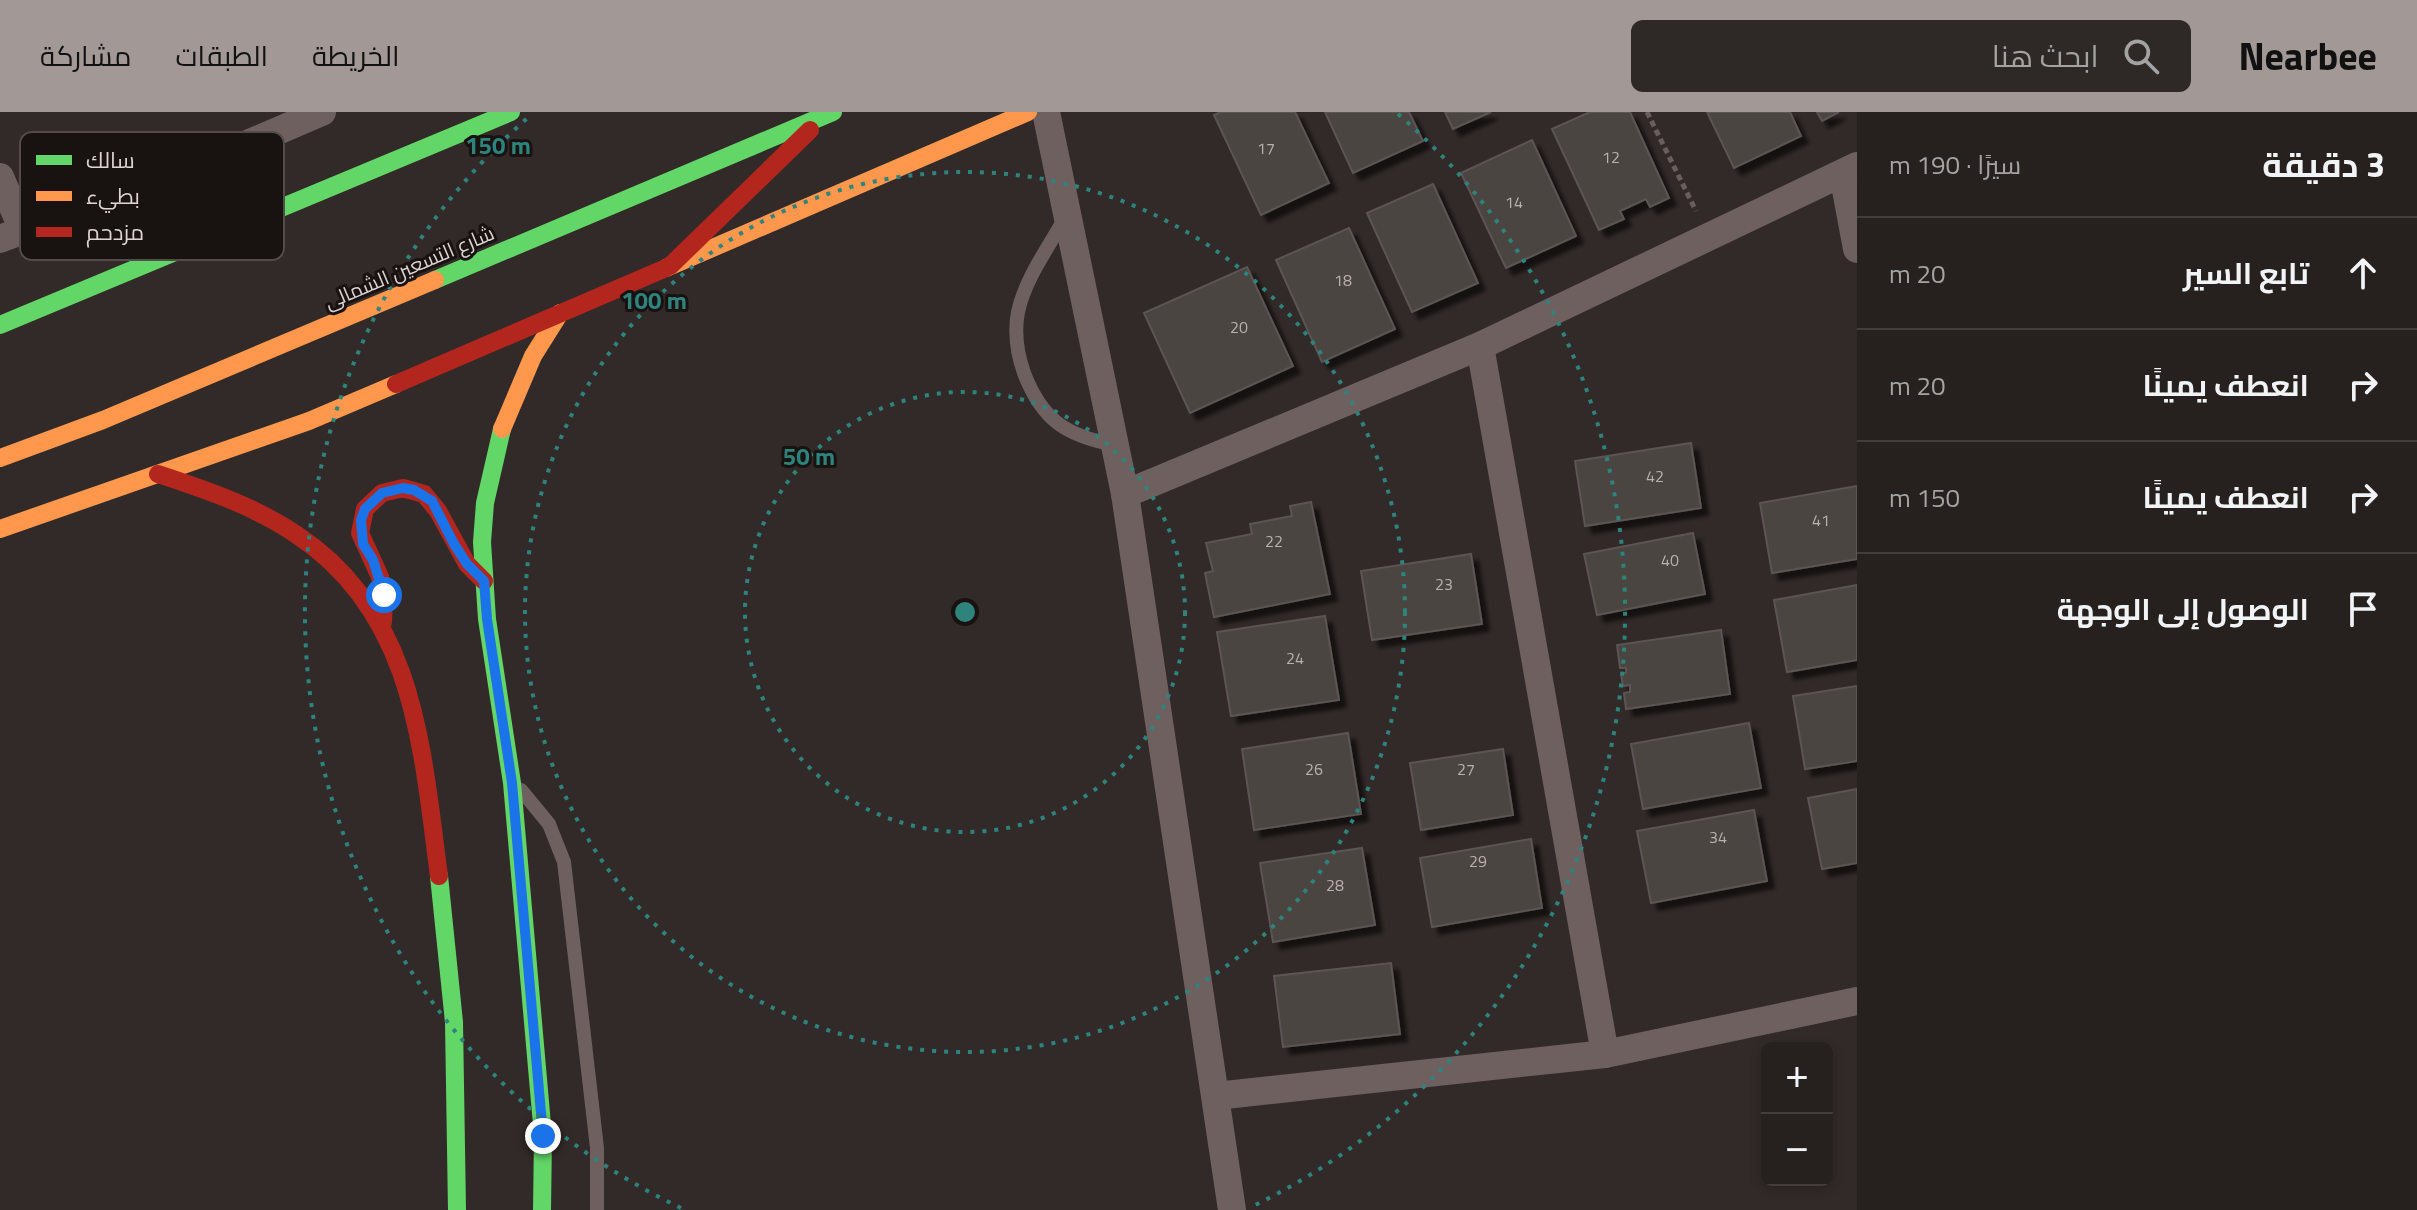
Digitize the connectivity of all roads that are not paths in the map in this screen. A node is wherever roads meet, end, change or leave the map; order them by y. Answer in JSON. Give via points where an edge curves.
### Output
{"nodes":[{"id":1,"x":322,"y":112,"type":"edge"},
{"id":2,"x":511,"y":112,"type":"edge"},
{"id":3,"x":1028,"y":112,"type":"edge"},
{"id":4,"x":1046,"y":112,"type":"edge"},
{"id":5,"x":830,"y":113,"type":"edge"},
{"id":6,"x":275,"y":132,"type":"edge"},
{"id":7,"x":1850,"y":170,"type":"edge"},
{"id":8,"x":0,"y":177,"type":"edge"},
{"id":9,"x":284,"y":207,"type":"edge"},
{"id":10,"x":1067,"y":214,"type":"junction"},
{"id":11,"x":12,"y":234,"type":"edge"},
{"id":12,"x":1857,"y":249,"type":"edge"},
{"id":13,"x":156,"y":260,"type":"edge"},
{"id":14,"x":670,"y":266,"type":"junction"},
{"id":15,"x":560,"y":313,"type":"junction"},
{"id":16,"x":0,"y":325,"type":"edge"},
{"id":17,"x":1480,"y":346,"type":"junction"},
{"id":18,"x":1115,"y":445,"type":"junction"},
{"id":19,"x":0,"y":458,"type":"edge"},
{"id":20,"x":158,"y":474,"type":"junction"},
{"id":21,"x":1125,"y":494,"type":"junction"},
{"id":22,"x":0,"y":529,"type":"edge"},
{"id":23,"x":484,"y":581,"type":"junction"},
{"id":24,"x":383,"y":626,"type":"junction"},
{"id":25,"x":512,"y":783,"type":"junction"},
{"id":26,"x":1857,"y":1001,"type":"edge"},
{"id":27,"x":1605,"y":1054,"type":"junction"},
{"id":28,"x":1216,"y":1096,"type":"junction"},
{"id":29,"x":457,"y":1210,"type":"edge"},
{"id":30,"x":542,"y":1210,"type":"edge"},
{"id":31,"x":597,"y":1210,"type":"edge"},
{"id":32,"x":1232,"y":1210,"type":"edge"}],
"edges":[{"from":1,"to":6,"type":"street"},
{"from":2,"to":9,"type":"street"},
{"from":3,"to":14,"type":"street"},
{"from":4,"to":10,"type":"street"},
{"from":5,"to":14,"type":"street"},
{"from":5,"to":19,"type":"street","name":"شارع التسعين الشمالى","via":[[103,420]]},
{"from":7,"to":12,"type":"street"},
{"from":7,"to":17,"type":"street"},
{"from":8,"to":11,"type":"street"},
{"from":10,"to":18,"type":"street"},
{"from":10,"to":18,"type":"lane","via":[[1025,290],[1016,345],[1042,409],[1080,437]]},
{"from":13,"to":16,"type":"street"},
{"from":14,"to":15,"type":"street"},
{"from":15,"to":20,"type":"street","via":[[309,421]]},
{"from":15,"to":23,"type":"street","via":[[533,356],[502,428],[485,503]]},
{"from":17,"to":21,"type":"street"},
{"from":17,"to":27,"type":"street"},
{"from":18,"to":21,"type":"street"},
{"from":20,"to":22,"type":"street"},
{"from":20,"to":24,"type":"street","via":[[223,495],[300,536],[363,594]]},
{"from":21,"to":28,"type":"street"},
{"from":23,"to":24,"type":"street","via":[[467,564],[424,494],[403,488],[382,493],[365,509],[360,533],[380,577]]},
{"from":23,"to":25,"type":"street"},
{"from":24,"to":29,"type":"street","via":[[415,725],[441,878],[454,1023]]},
{"from":25,"to":30,"type":"street","via":[[543,1136]]},
{"from":25,"to":31,"type":"lane","via":[[539,808],[564,862],[597,1148]]},
{"from":26,"to":27,"type":"street"},
{"from":27,"to":28,"type":"street"},
{"from":28,"to":32,"type":"street"}]}
